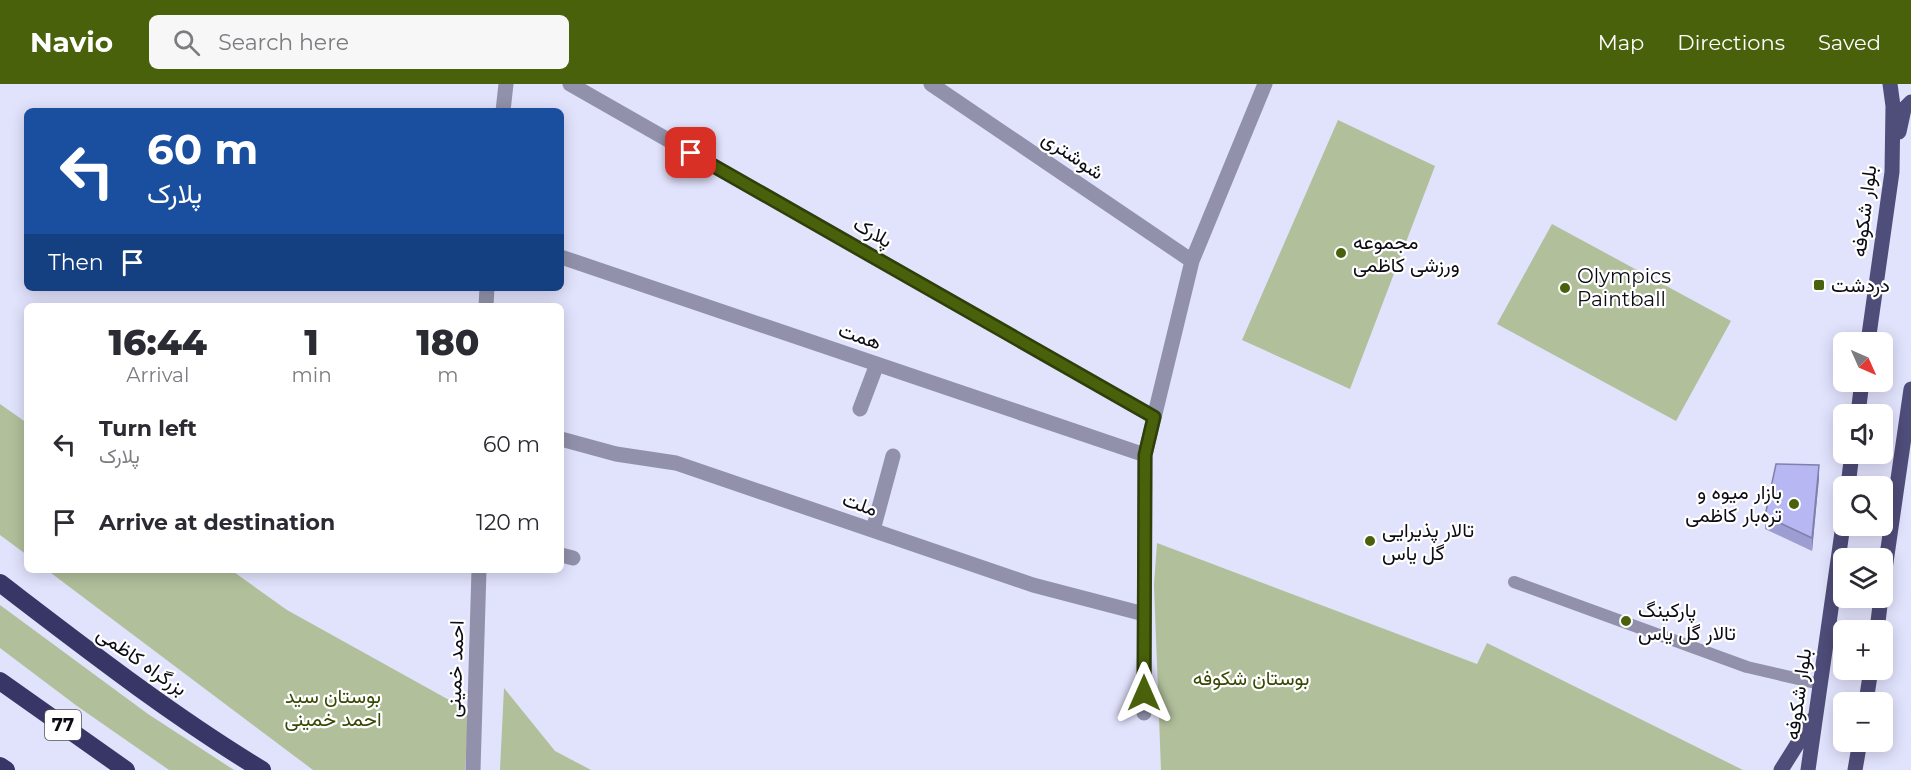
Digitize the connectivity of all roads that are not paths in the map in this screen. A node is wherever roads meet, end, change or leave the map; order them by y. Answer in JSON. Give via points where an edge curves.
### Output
{"nodes":[{"id":1,"x":506,"y":84,"type":"edge"},
{"id":2,"x":570,"y":84,"type":"edge"},
{"id":3,"x":931,"y":84,"type":"edge"},
{"id":4,"x":1265,"y":84,"type":"edge"},
{"id":5,"x":1890,"y":84,"type":"edge"},
{"id":6,"x":1911,"y":102,"type":"edge"},
{"id":7,"x":503,"y":108,"type":"edge"},
{"id":8,"x":1892,"y":172,"type":"junction"},
{"id":9,"x":564,"y":258,"type":"edge"},
{"id":10,"x":1192,"y":261,"type":"junction"},
{"id":11,"x":1869,"y":332,"type":"edge"},
{"id":12,"x":877,"y":364,"type":"junction"},
{"id":13,"x":1911,"y":389,"type":"edge"},
{"id":14,"x":860,"y":409,"type":"dead end"},
{"id":15,"x":1154,"y":417,"type":"junction"},
{"id":16,"x":564,"y":440,"type":"edge"},
{"id":17,"x":1145,"y":455,"type":"junction"},
{"id":18,"x":893,"y":456,"type":"dead end"},
{"id":19,"x":873,"y":530,"type":"junction"},
{"id":20,"x":1841,"y":536,"type":"edge"},
{"id":21,"x":1888,"y":548,"type":"edge"},
{"id":22,"x":479,"y":573,"type":"edge"},
{"id":23,"x":1514,"y":582,"type":"dead end"},
{"id":24,"x":0,"y":584,"type":"edge"},
{"id":25,"x":1144,"y":614,"type":"junction"},
{"id":26,"x":0,"y":681,"type":"edge"},
{"id":27,"x":1820,"y":684,"type":"junction"},
{"id":28,"x":1144,"y":712,"type":"dead end"},
{"id":29,"x":1816,"y":714,"type":"junction"},
{"id":30,"x":1858,"y":752,"type":"edge"},
{"id":31,"x":0,"y":766,"type":"edge"},
{"id":32,"x":6,"y":770,"type":"edge"},
{"id":33,"x":126,"y":770,"type":"edge"},
{"id":34,"x":262,"y":770,"type":"edge"},
{"id":35,"x":473,"y":770,"type":"edge"},
{"id":36,"x":1781,"y":770,"type":"edge"},
{"id":37,"x":1808,"y":770,"type":"edge"},
{"id":38,"x":1855,"y":770,"type":"edge"}],
"edges":[{"from":1,"to":7,"type":"street"},
{"from":2,"to":15,"type":"street","name":"پلارک"},
{"from":3,"to":10,"type":"street","name":"شوشتری"},
{"from":4,"to":10,"type":"street"},
{"from":5,"to":8,"type":"main road","name":"بلوار شکوفه"},
{"from":6,"to":8,"type":"main road","via":[[1904,110]]},
{"from":8,"to":11,"type":"main road","name":"بلوار شکوفه"},
{"from":9,"to":12,"type":"street","name":"همت"},
{"from":10,"to":15,"type":"street"},
{"from":12,"to":14,"type":"street"},
{"from":12,"to":17,"type":"street","name":"همت"},
{"from":13,"to":21,"type":"main road"},
{"from":15,"to":17,"type":"street"},
{"from":16,"to":19,"type":"street","name":"ملت","via":[[616,454],[676,463]]},
{"from":17,"to":25,"type":"street"},
{"from":18,"to":19,"type":"street"},
{"from":19,"to":25,"type":"street","name":"ملت","via":[[1033,585]]},
{"from":20,"to":27,"type":"main road","name":"بلوار شکوفه"},
{"from":22,"to":35,"type":"street","name":"احمد خمینی"},
{"from":23,"to":27,"type":"lane","via":[[1747,667]]},
{"from":24,"to":34,"type":"highway","name":"بزرگراه کاظمی","via":[[83,647]]},
{"from":25,"to":28,"type":"street"},
{"from":26,"to":33,"type":"highway","number":"77"},
{"from":27,"to":29,"type":"main road","name":"بلوار شکوفه"},
{"from":29,"to":36,"type":"main road"},
{"from":29,"to":37,"type":"main road","name":"بلوار شکوفه"},
{"from":30,"to":38,"type":"main road"},
{"from":31,"to":32,"type":"highway"}]}
